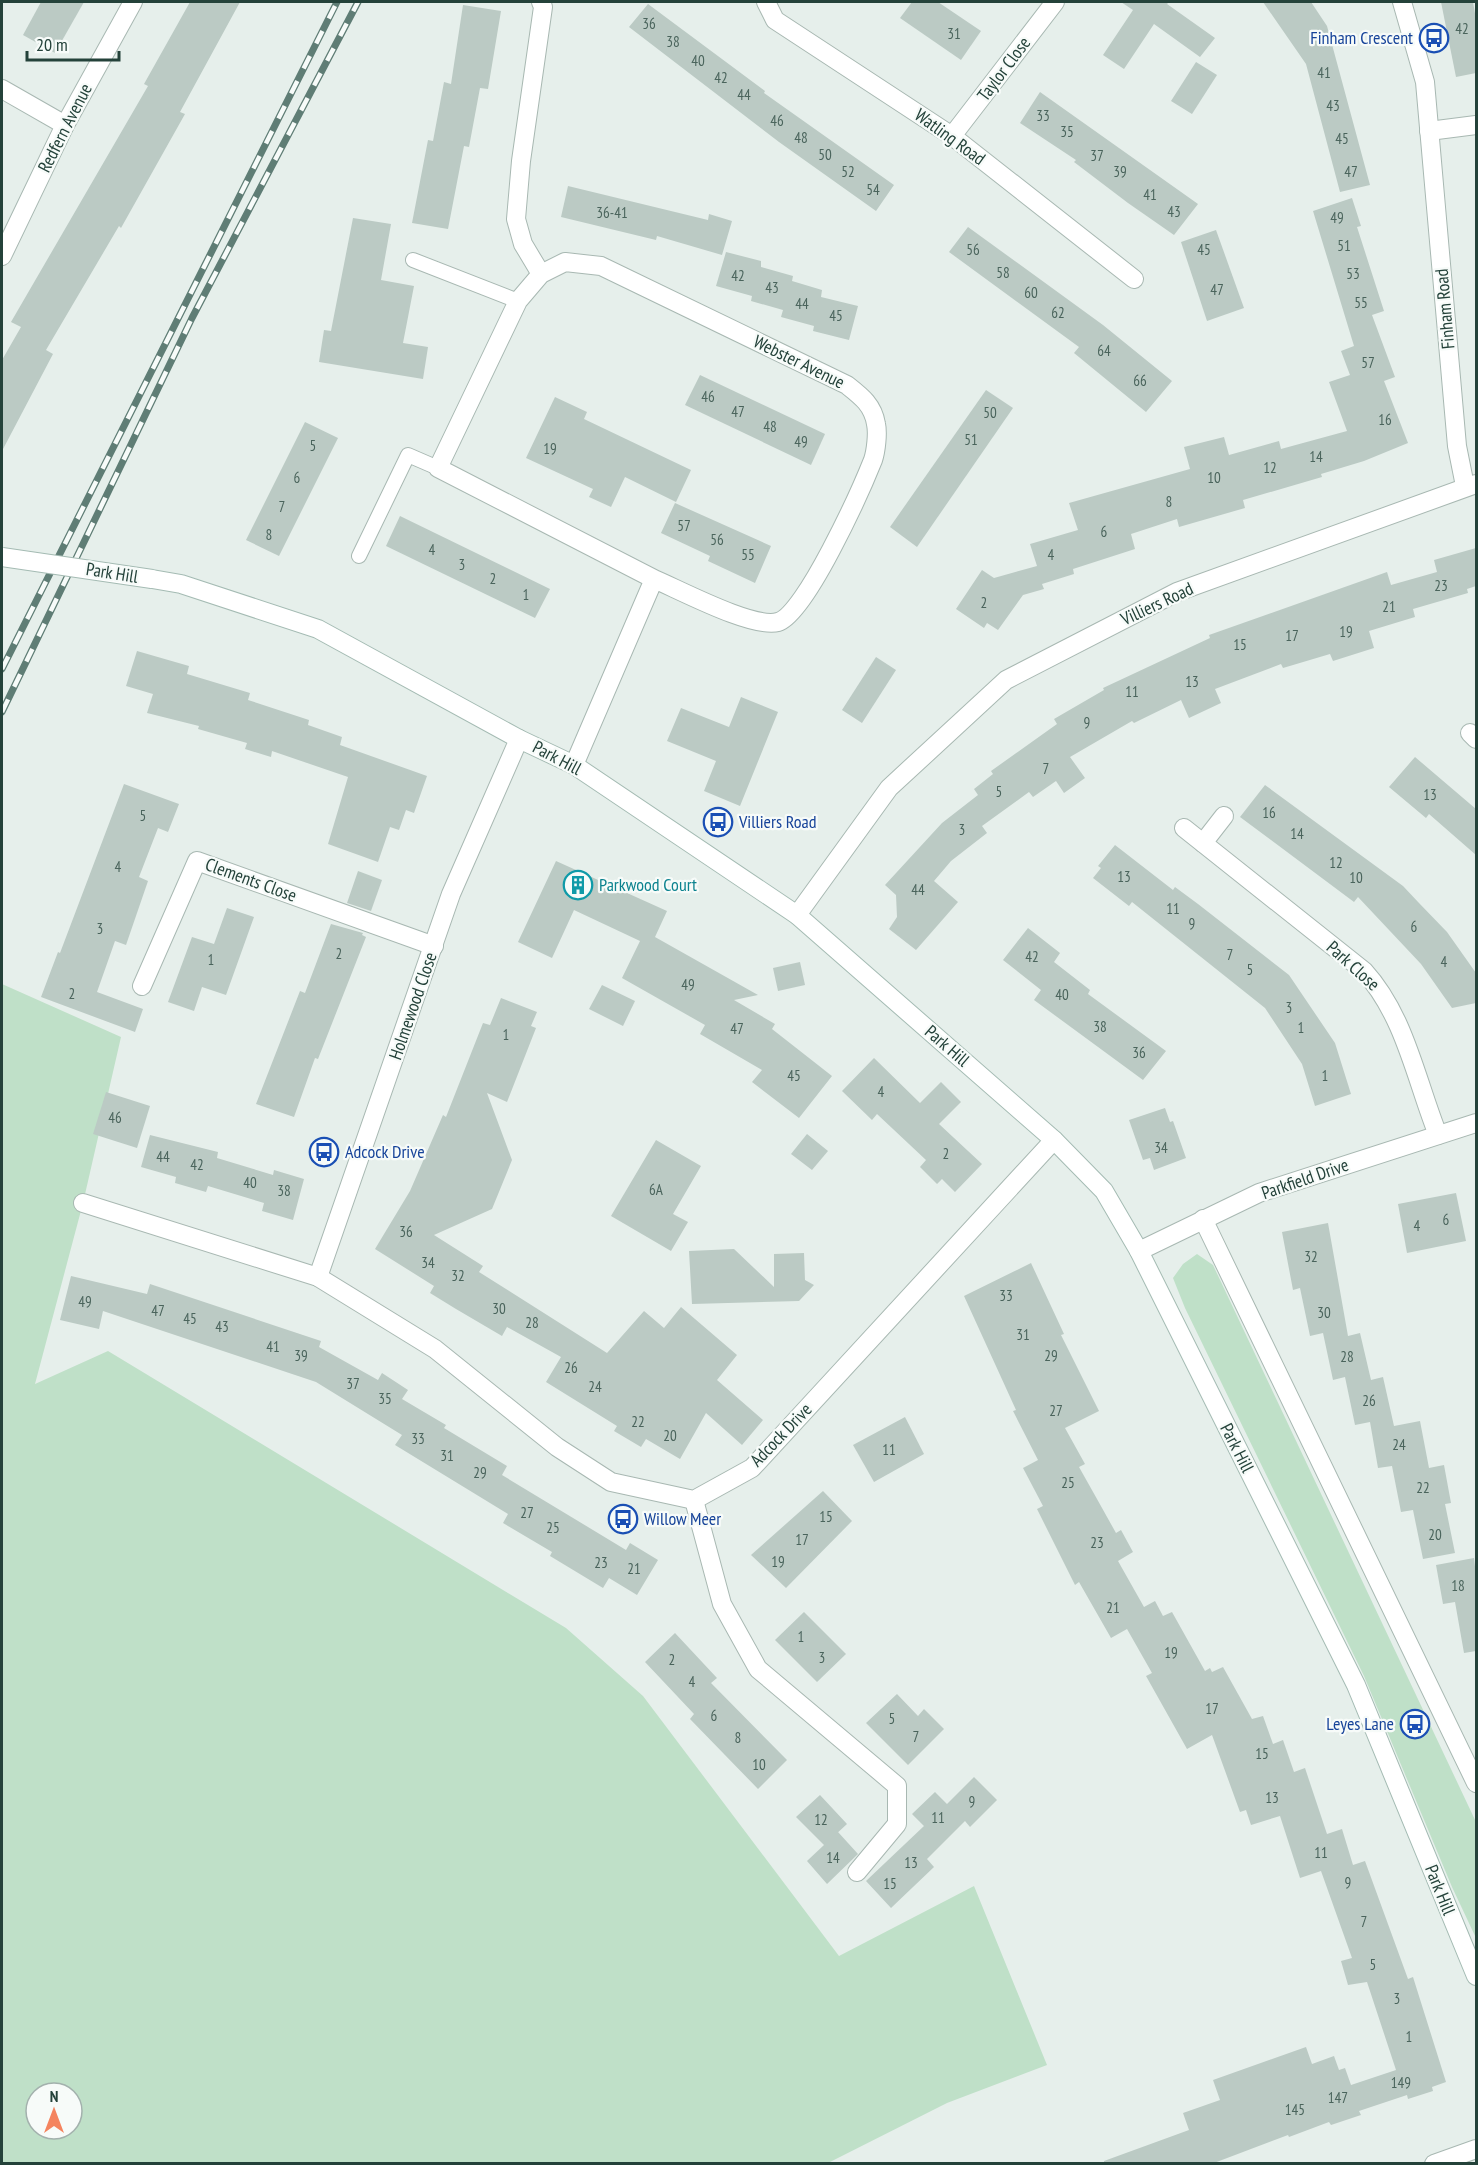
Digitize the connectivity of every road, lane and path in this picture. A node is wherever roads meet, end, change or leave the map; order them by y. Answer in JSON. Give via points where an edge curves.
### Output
{"nodes":[{"id":1,"x":133,"y":2,"type":"edge"},
{"id":2,"x":541,"y":2,"type":"edge"},
{"id":3,"x":766,"y":2,"type":"edge"},
{"id":4,"x":1055,"y":2,"type":"edge"},
{"id":5,"x":1402,"y":2,"type":"edge"},
{"id":6,"x":2,"y":89,"type":"edge"},
{"id":7,"x":65,"y":125,"type":"junction"},
{"id":8,"x":1476,"y":125,"type":"edge"},
{"id":9,"x":1430,"y":131,"type":"junction"},
{"id":10,"x":952,"y":136,"type":"junction"},
{"id":11,"x":2,"y":256,"type":"edge"},
{"id":12,"x":413,"y":260,"type":"dead end"},
{"id":13,"x":541,"y":274,"type":"junction"},
{"id":14,"x":1134,"y":279,"type":"dead end"},
{"id":15,"x":518,"y":301,"type":"junction"},
{"id":16,"x":438,"y":468,"type":"junction"},
{"id":17,"x":1471,"y":485,"type":"edge"},
{"id":18,"x":359,"y":556,"type":"dead end"},
{"id":19,"x":2,"y":557,"type":"edge"},
{"id":20,"x":654,"y":579,"type":"junction"},
{"id":21,"x":519,"y":739,"type":"junction"},
{"id":22,"x":574,"y":765,"type":"junction"},
{"id":23,"x":1224,"y":816,"type":"dead end"},
{"id":24,"x":1184,"y":828,"type":"dead end"},
{"id":25,"x":1203,"y":843,"type":"junction"},
{"id":26,"x":797,"y":915,"type":"junction"},
{"id":27,"x":434,"y":946,"type":"junction"},
{"id":28,"x":142,"y":986,"type":"dead end"},
{"id":29,"x":1476,"y":1123,"type":"edge"},
{"id":30,"x":1437,"y":1135,"type":"junction"},
{"id":31,"x":1054,"y":1140,"type":"junction"},
{"id":32,"x":83,"y":1203,"type":"dead end"},
{"id":33,"x":1203,"y":1219,"type":"junction"},
{"id":34,"x":1139,"y":1251,"type":"junction"},
{"id":35,"x":318,"y":1277,"type":"junction"},
{"id":36,"x":694,"y":1500,"type":"junction"},
{"id":37,"x":1476,"y":1783,"type":"edge"},
{"id":38,"x":857,"y":1872,"type":"dead end"},
{"id":39,"x":1476,"y":1976,"type":"edge"},
{"id":40,"x":1476,"y":2149,"type":"edge"},
{"id":41,"x":1434,"y":2163,"type":"edge"}],
"edges":[{"from":1,"to":7,"type":"street","name":"Redfern Avenue"},
{"from":2,"to":13,"type":"street","via":[[516,219],[523,244]]},
{"from":3,"to":10,"type":"street","name":"Watling Road","via":[[775,20]]},
{"from":4,"to":10,"type":"street","name":"Taylor Close"},
{"from":5,"to":9,"type":"street","name":"Finham Road","via":[[1425,82]]},
{"from":6,"to":7,"type":"street"},
{"from":7,"to":11,"type":"street","name":"Redfern Avenue"},
{"from":8,"to":9,"type":"street"},
{"from":9,"to":17,"type":"street","name":"Finham Road","via":[[1457,446]]},
{"from":10,"to":14,"type":"street","name":"Watling Road"},
{"from":12,"to":15,"type":"lane"},
{"from":13,"to":15,"type":"street","name":"Webster Avenue"},
{"from":13,"to":20,"type":"street","name":"Webster Avenue","via":[[565,262],[601,266],[848,384],[867,400],[877,424],[874,458],[827,557],[802,602],[786,619],[775,623],[749,620]]},
{"from":15,"to":16,"type":"street","name":"Webster Avenue"},
{"from":16,"to":18,"type":"lane","via":[[408,456]]},
{"from":16,"to":20,"type":"street","name":"Webster Avenue"},
{"from":17,"to":26,"type":"street","name":"Villiers Road","via":[[1177,592],[1006,680],[889,788]]},
{"from":19,"to":21,"type":"street","name":"Park Hill","bridge":true,"via":[[181,584],[318,629]]},
{"from":20,"to":22,"type":"street"},
{"from":21,"to":22,"type":"street","name":"Park Hill"},
{"from":21,"to":27,"type":"street","name":"Holmewood Close","via":[[451,894]]},
{"from":22,"to":26,"type":"street","name":"Park Hill"},
{"from":23,"to":25,"type":"street"},
{"from":24,"to":25,"type":"street","name":"Park Close"},
{"from":25,"to":30,"type":"street","name":"Park Close","via":[[1364,971],[1380,988],[1392,1008]]},
{"from":26,"to":31,"type":"street","name":"Park Hill"},
{"from":27,"to":28,"type":"street","name":"Clements Close","via":[[197,861]]},
{"from":27,"to":35,"type":"street","name":"Holmewood Close"},
{"from":29,"to":30,"type":"street","name":"Parkfield Drive"},
{"from":30,"to":33,"type":"street","name":"Parkfield Drive","via":[[1259,1193]]},
{"from":31,"to":34,"type":"street","name":"Park Hill","via":[[1104,1191]]},
{"from":31,"to":36,"type":"street","name":"Adcock Drive","via":[[752,1468]]},
{"from":32,"to":35,"type":"street"},
{"from":33,"to":34,"type":"street","name":"Parkfield Drive"},
{"from":33,"to":37,"type":"street"},
{"from":34,"to":39,"type":"street","name":"Park Hill","via":[[1356,1685]]},
{"from":35,"to":36,"type":"street","via":[[435,1349],[557,1447],[611,1482]]},
{"from":36,"to":38,"type":"street","via":[[722,1604],[758,1670],[897,1786],[897,1824]]},
{"from":40,"to":41,"type":"street"}]}
